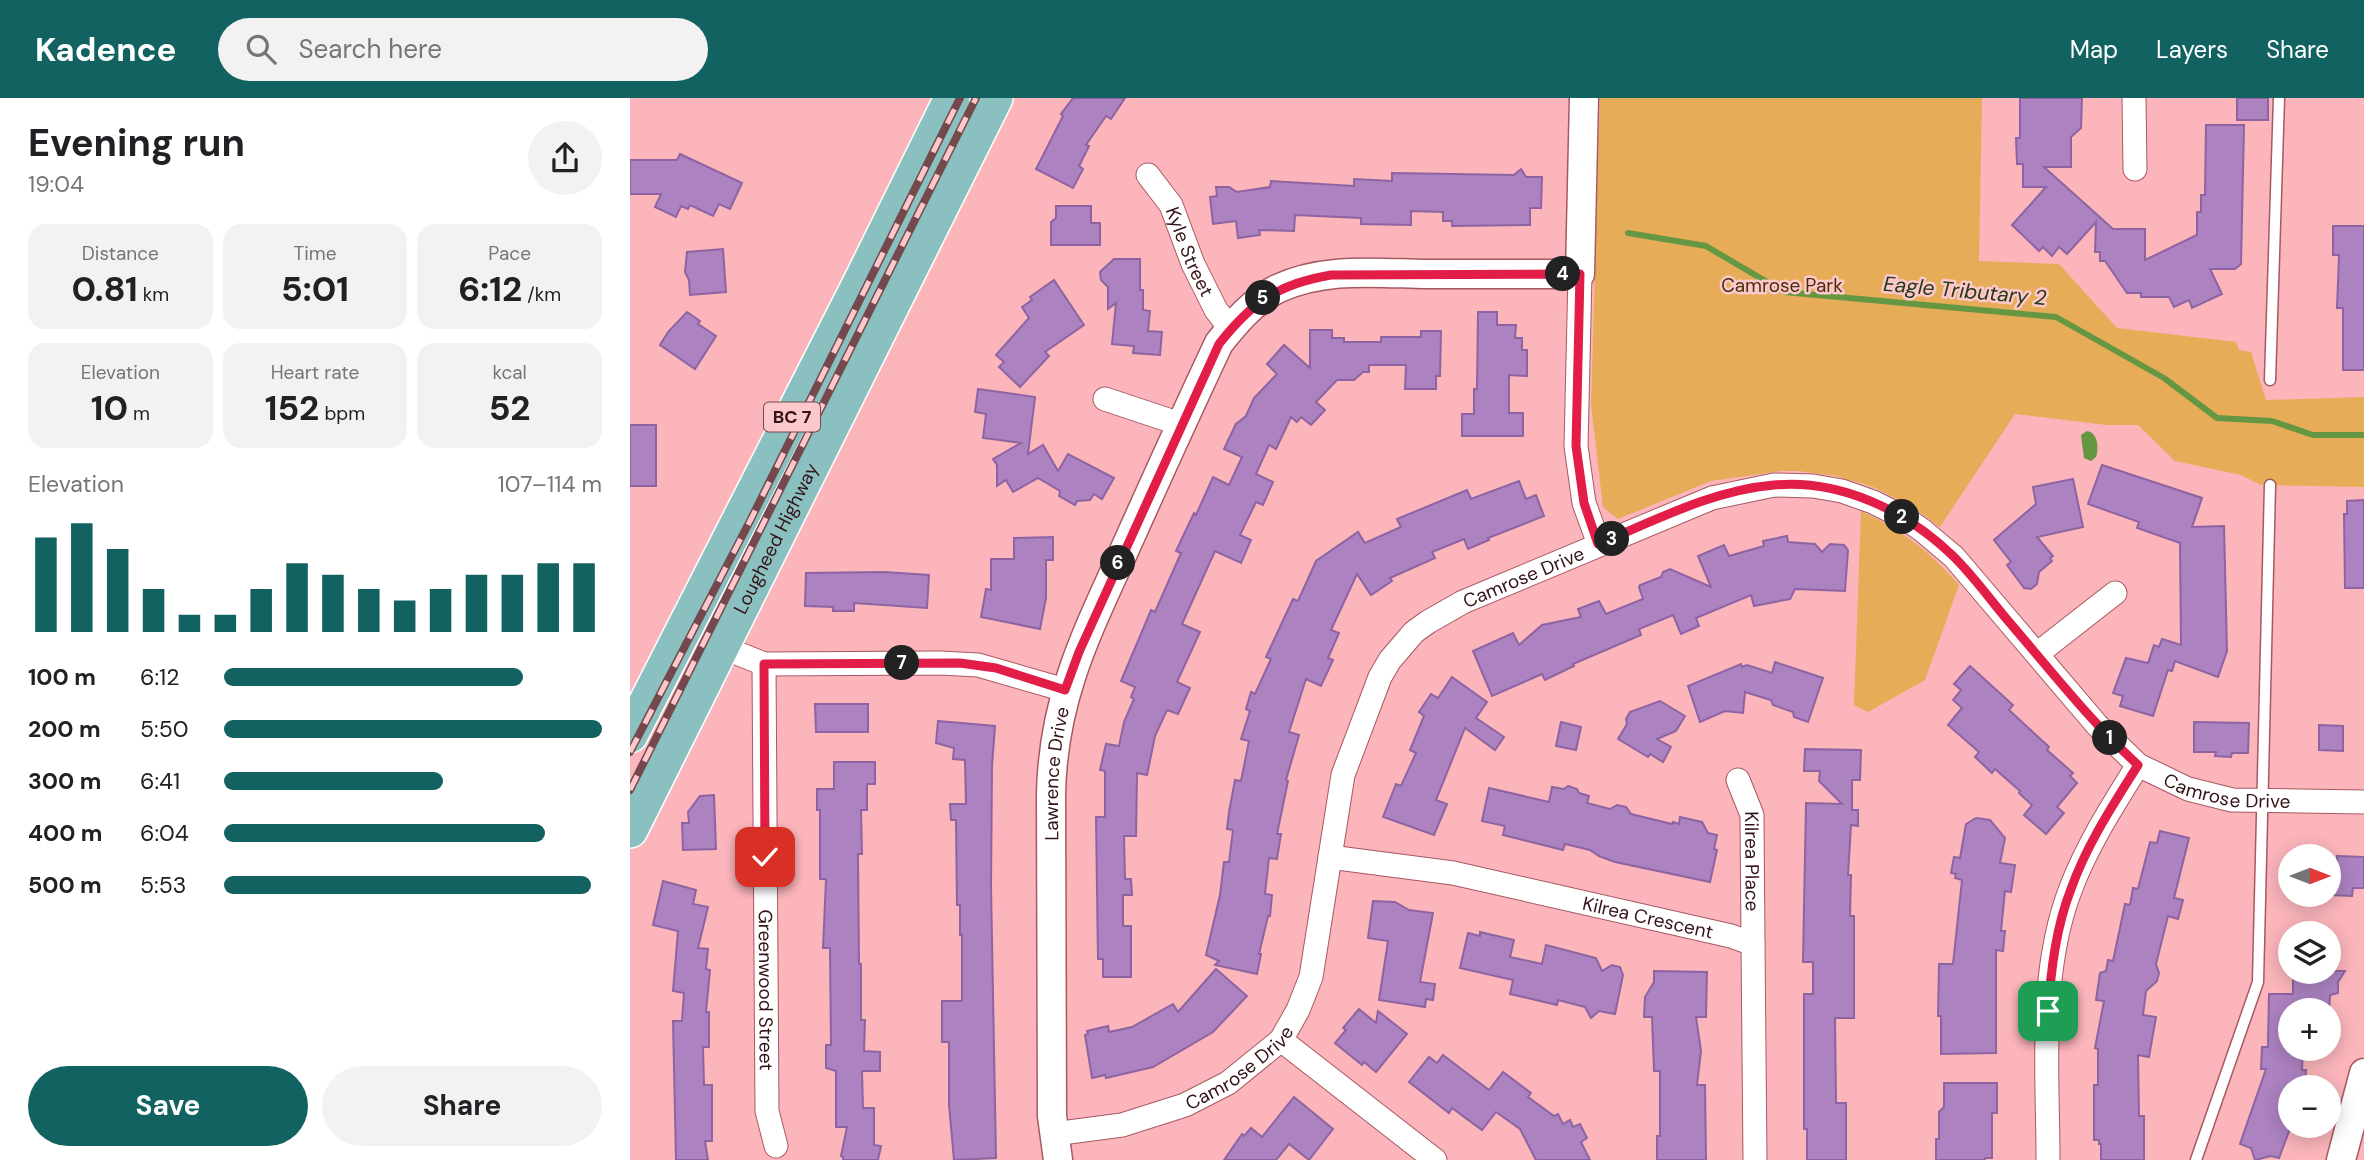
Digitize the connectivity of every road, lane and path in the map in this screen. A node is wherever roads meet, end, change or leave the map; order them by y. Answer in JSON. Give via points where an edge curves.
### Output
{"nodes":[{"id":1,"x":952,"y":98,"type":"edge"},
{"id":2,"x":995,"y":98,"type":"edge"},
{"id":3,"x":1584,"y":98,"type":"edge"},
{"id":4,"x":2134,"y":98,"type":"edge"},
{"id":5,"x":2279,"y":98,"type":"edge"},
{"id":6,"x":2135,"y":169,"type":"dead end"},
{"id":7,"x":1149,"y":175,"type":"dead end"},
{"id":8,"x":1580,"y":274,"type":"junction"},
{"id":9,"x":1231,"y":329,"type":"junction"},
{"id":10,"x":2270,"y":380,"type":"dead end"},
{"id":11,"x":1105,"y":399,"type":"dead end"},
{"id":12,"x":1180,"y":424,"type":"junction"},
{"id":13,"x":2270,"y":485,"type":"dead end"},
{"id":14,"x":1598,"y":544,"type":"junction"},
{"id":15,"x":2115,"y":593,"type":"dead end"},
{"id":16,"x":722,"y":647,"type":"junction"},
{"id":17,"x":2037,"y":654,"type":"junction"},
{"id":18,"x":764,"y":664,"type":"junction"},
{"id":19,"x":1065,"y":690,"type":"junction"},
{"id":20,"x":630,"y":735,"type":"edge"},
{"id":21,"x":2138,"y":765,"type":"junction"},
{"id":22,"x":1738,"y":780,"type":"dead end"},
{"id":23,"x":2263,"y":801,"type":"junction"},
{"id":24,"x":2364,"y":802,"type":"edge"},
{"id":25,"x":630,"y":830,"type":"edge"},
{"id":26,"x":1330,"y":856,"type":"junction"},
{"id":27,"x":1753,"y":944,"type":"junction"},
{"id":28,"x":1281,"y":1040,"type":"junction"},
{"id":29,"x":2364,"y":1073,"type":"edge"},
{"id":30,"x":776,"y":1146,"type":"dead end"},
{"id":31,"x":1056,"y":1147,"type":"edge"},
{"id":32,"x":1435,"y":1160,"type":"edge"},
{"id":33,"x":1755,"y":1160,"type":"edge"},
{"id":34,"x":2048,"y":1160,"type":"edge"},
{"id":35,"x":2196,"y":1160,"type":"edge"},
{"id":36,"x":2341,"y":1160,"type":"edge"}],
"edges":[{"from":1,"to":20,"type":"main road","name":"Lougheed Highway","number":"BC 7"},
{"from":2,"to":16,"type":"main road","name":"Lougheed Highway","number":"BC 7"},
{"from":3,"to":8,"type":"street"},
{"from":4,"to":6,"type":"street"},
{"from":5,"to":10,"type":"lane"},
{"from":7,"to":9,"type":"street","name":"Kyle Street","via":[[1171,205],[1193,264]]},
{"from":8,"to":9,"type":"street","name":"Lawrence Drive","via":[[1331,275],[1275,291]]},
{"from":8,"to":14,"type":"street","via":[[1576,446],[1584,503]]},
{"from":9,"to":12,"type":"street","name":"Lawrence Drive"},
{"from":11,"to":12,"type":"street"},
{"from":12,"to":19,"type":"street","name":"Lawrence Drive"},
{"from":13,"to":23,"type":"lane"},
{"from":14,"to":17,"type":"street","name":"Camrose Drive","via":[[1713,498],[1758,487],[1792,484],[1842,491],[1903,517],[1944,548]]},
{"from":14,"to":26,"type":"street","name":"Camrose Drive","via":[[1463,602],[1428,622],[1402,645],[1380,677],[1348,758]]},
{"from":15,"to":17,"type":"street"},
{"from":16,"to":18,"type":"street"},
{"from":16,"to":25,"type":"main road","name":"Lougheed Highway","number":"BC 7"},
{"from":17,"to":21,"type":"street","name":"Camrose Drive"},
{"from":18,"to":19,"type":"street","via":[[960,663],[996,668]]},
{"from":18,"to":30,"type":"street","name":"Greenwood Street","via":[[767,1111]]},
{"from":19,"to":31,"type":"street","name":"Lawrence Drive","via":[[1054,745],[1051,794]]},
{"from":21,"to":23,"type":"street","name":"Camrose Drive","via":[[2206,794]]},
{"from":21,"to":34,"type":"street","via":[[2100,826],[2071,888],[2060,926],[2048,1011]]},
{"from":22,"to":27,"type":"street","name":"Kilrea Place","via":[[1752,816]]},
{"from":23,"to":24,"type":"street","name":"Camrose Drive"},
{"from":23,"to":35,"type":"lane","via":[[2258,982]]},
{"from":26,"to":27,"type":"street","name":"Kilrea Crescent","via":[[1497,882]]},
{"from":26,"to":28,"type":"street","name":"Camrose Drive","via":[[1311,977]]},
{"from":27,"to":33,"type":"street"},
{"from":28,"to":31,"type":"street","name":"Camrose Drive","via":[[1228,1083],[1185,1105]]},
{"from":28,"to":32,"type":"street"},
{"from":29,"to":36,"type":"street"}]}
